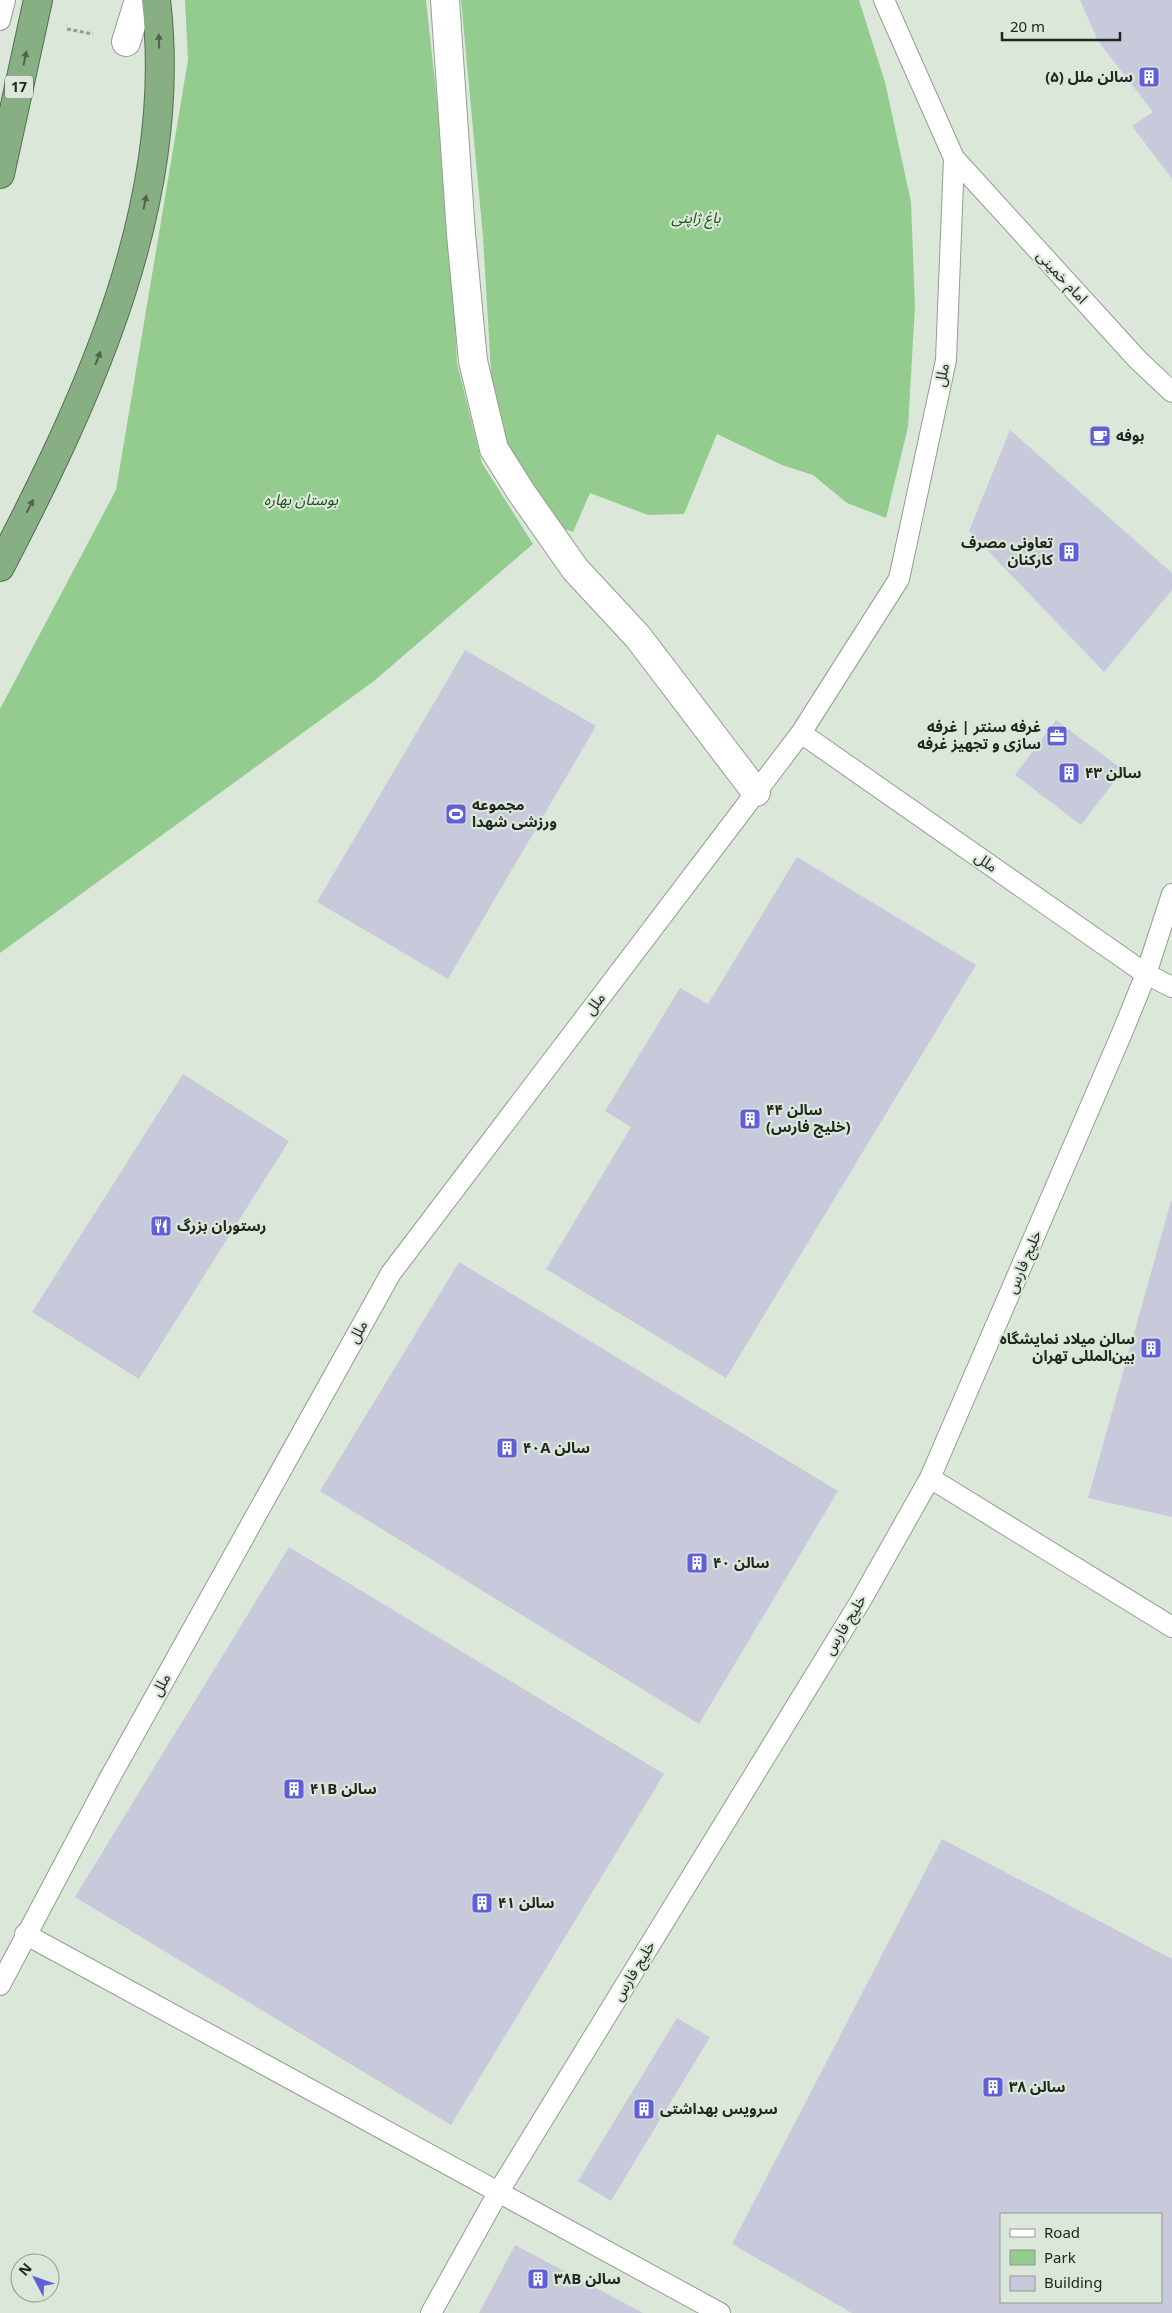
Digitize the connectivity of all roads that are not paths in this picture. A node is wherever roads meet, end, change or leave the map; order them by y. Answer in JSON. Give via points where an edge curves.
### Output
{"nodes":[{"id":1,"x":4,"y":0,"type":"edge"},
{"id":2,"x":139,"y":0,"type":"edge"},
{"id":3,"x":156,"y":0,"type":"edge"},
{"id":4,"x":444,"y":0,"type":"edge"},
{"id":5,"x":884,"y":0,"type":"edge"},
{"id":6,"x":36,"y":11,"type":"edge"},
{"id":7,"x":0,"y":20,"type":"edge"},
{"id":8,"x":126,"y":42,"type":"road end"},
{"id":9,"x":954,"y":158,"type":"junction"},
{"id":10,"x":0,"y":174,"type":"edge"},
{"id":11,"x":1172,"y":392,"type":"edge"},
{"id":12,"x":4,"y":558,"type":"edge"},
{"id":13,"x":801,"y":733,"type":"junction"},
{"id":14,"x":756,"y":792,"type":"junction"},
{"id":15,"x":1172,"y":894,"type":"edge"},
{"id":16,"x":1146,"y":974,"type":"junction"},
{"id":17,"x":1172,"y":988,"type":"edge"},
{"id":18,"x":930,"y":1478,"type":"junction"},
{"id":19,"x":1172,"y":1628,"type":"edge"},
{"id":20,"x":25,"y":1934,"type":"junction"},
{"id":21,"x":0,"y":1985,"type":"edge"},
{"id":22,"x":499,"y":2191,"type":"junction"},
{"id":23,"x":431,"y":2313,"type":"edge"},
{"id":24,"x":720,"y":2313,"type":"edge"}],
"edges":[{"from":1,"to":7,"type":"lane"},
{"from":2,"to":8,"type":"street"},
{"from":12,"to":3,"type":"highway","one_way":true,"via":[[94,368],[116,309],[138,233],[154,158],[160,82]]},
{"from":4,"to":14,"type":"street","via":[[473,360],[494,449],[575,569],[638,637]]},
{"from":5,"to":9,"type":"lane","name":"ملل"},
{"from":10,"to":6,"type":"highway","number":"17","one_way":true},
{"from":9,"to":11,"type":"lane","name":"امام خمینی","via":[[1138,360]]},
{"from":9,"to":13,"type":"lane","name":"ملل","via":[[946,360],[899,579]]},
{"from":13,"to":14,"type":"lane","name":"ملل"},
{"from":13,"to":16,"type":"lane","name":"ملل"},
{"from":14,"to":20,"type":"lane","name":"ملل","via":[[391,1273]]},
{"from":15,"to":16,"type":"lane","name":"خلیج فارس"},
{"from":16,"to":17,"type":"lane","name":"ملل"},
{"from":16,"to":18,"type":"lane","name":"خلیج فارس"},
{"from":18,"to":19,"type":"lane"},
{"from":18,"to":22,"type":"lane","name":"خلیج فارس","via":[[860,1602]]},
{"from":20,"to":21,"type":"lane","name":"ملل"},
{"from":20,"to":22,"type":"lane"},
{"from":22,"to":23,"type":"lane","name":"خلیج فارس"},
{"from":22,"to":24,"type":"lane"}]}
